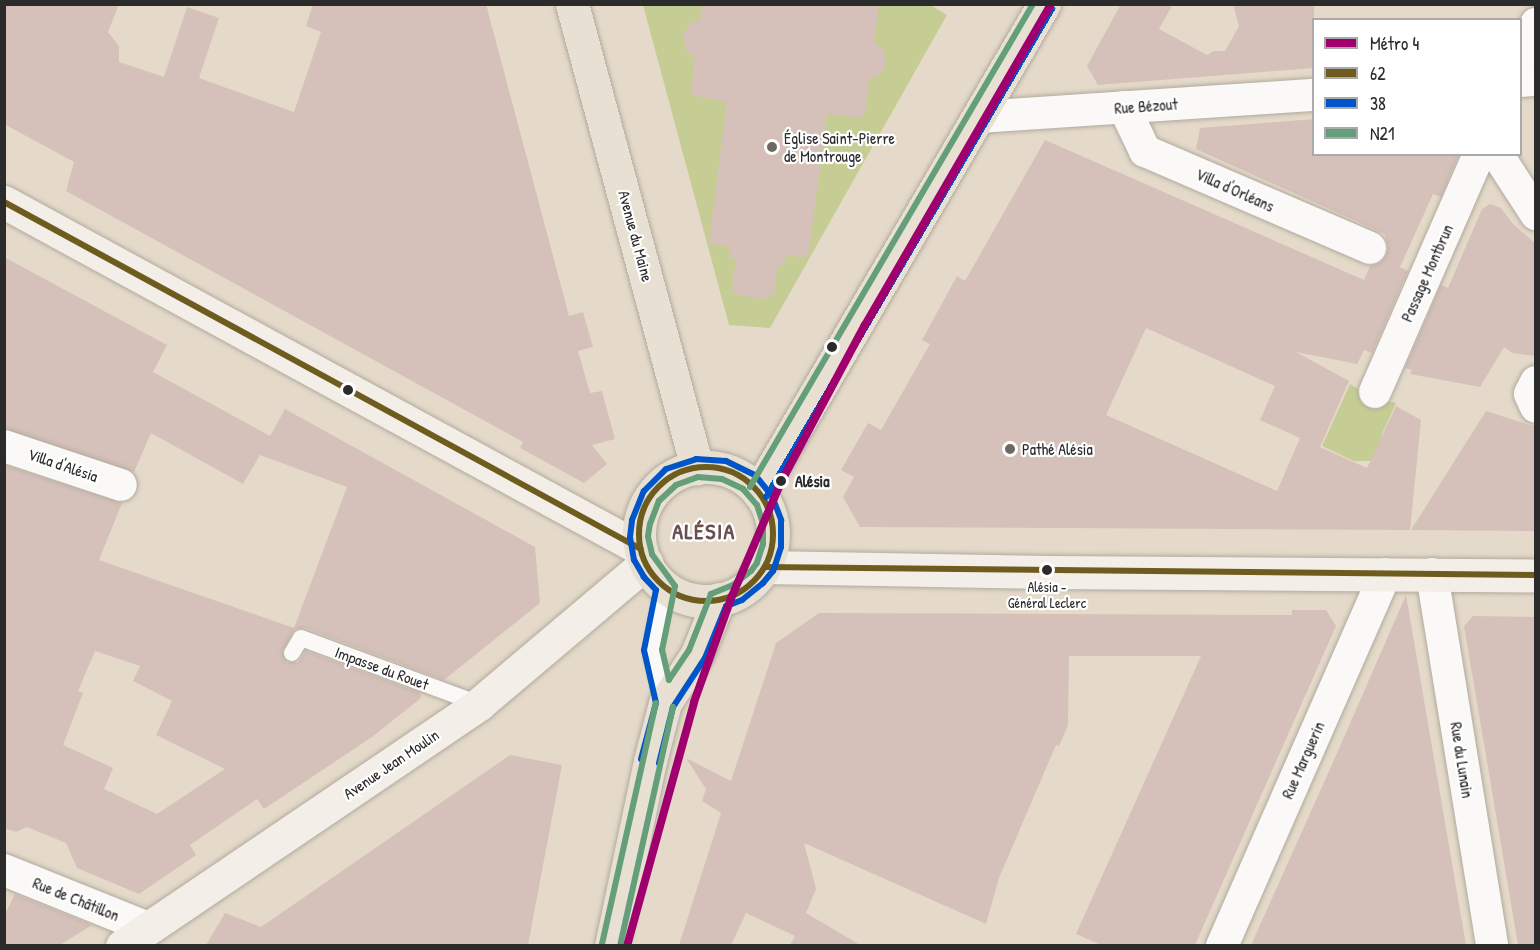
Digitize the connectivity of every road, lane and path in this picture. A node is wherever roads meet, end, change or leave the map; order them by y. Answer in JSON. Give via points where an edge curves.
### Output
{"nodes":[{"id":1,"x":572,"y":4,"type":"edge"},
{"id":2,"x":1044,"y":4,"type":"edge"},
{"id":3,"x":1536,"y":24,"type":"edge"},
{"id":4,"x":1522,"y":55,"type":"edge"},
{"id":5,"x":1312,"y":94,"type":"edge"},
{"id":6,"x":1124,"y":108,"type":"junction"},
{"id":7,"x":979,"y":117,"type":"junction"},
{"id":8,"x":1478,"y":156,"type":"edge"},
{"id":9,"x":1498,"y":156,"type":"edge"},
{"id":10,"x":4,"y":202,"type":"edge"},
{"id":11,"x":1536,"y":214,"type":"edge"},
{"id":12,"x":1370,"y":248,"type":"dead end"},
{"id":13,"x":1536,"y":382,"type":"edge"},
{"id":14,"x":1375,"y":392,"type":"dead end"},
{"id":15,"x":1536,"y":407,"type":"edge"},
{"id":16,"x":4,"y":446,"type":"edge"},
{"id":17,"x":697,"y":468,"type":"junction"},
{"id":18,"x":120,"y":485,"type":"dead end"},
{"id":19,"x":758,"y":492,"type":"junction"},
{"id":20,"x":651,"y":566,"type":"junction"},
{"id":21,"x":765,"y":567,"type":"junction"},
{"id":22,"x":1385,"y":574,"type":"junction"},
{"id":23,"x":1432,"y":574,"type":"junction"},
{"id":24,"x":1536,"y":575,"type":"edge"},
{"id":25,"x":719,"y":599,"type":"junction"},
{"id":26,"x":292,"y":653,"type":"dead end"},
{"id":27,"x":665,"y":703,"type":"junction"},
{"id":28,"x":479,"y":704,"type":"junction"},
{"id":29,"x":4,"y":870,"type":"edge"},
{"id":30,"x":135,"y":937,"type":"edge"},
{"id":31,"x":611,"y":945,"type":"edge"},
{"id":32,"x":1222,"y":945,"type":"edge"},
{"id":33,"x":1492,"y":945,"type":"edge"}],
"edges":[{"from":1,"to":17,"type":"main road","name":"Avenue du Maine"},
{"from":2,"to":7,"type":"main road"},
{"from":3,"to":4,"type":"street"},
{"from":5,"to":6,"type":"street","name":"Rue Bézout"},
{"from":6,"to":7,"type":"street","name":"Rue Bézout"},
{"from":6,"to":12,"type":"street","name":"Villa d'Orléans","via":[[1145,151]]},
{"from":7,"to":19,"type":"main road"},
{"from":8,"to":14,"type":"street","name":"Passage Montbrun"},
{"from":9,"to":11,"type":"street"},
{"from":10,"to":20,"type":"main road"},
{"from":13,"to":15,"type":"street","via":[[1530,394]]},
{"from":16,"to":18,"type":"street","name":"Villa d'Alésia"},
{"from":17,"to":19,"type":"main road","via":[[711,467],[737,474]]},
{"from":17,"to":20,"type":"main road","via":[[671,477],[651,496],[641,522]]},
{"from":19,"to":21,"type":"main road","via":[[772,522],[772,545]]},
{"from":20,"to":25,"type":"main road","via":[[684,597]]},
{"from":20,"to":27,"type":"lane","via":[[653,650]]},
{"from":20,"to":28,"type":"main road","name":"Avenue Jean Moulin"},
{"from":21,"to":22,"type":"main road"},
{"from":21,"to":25,"type":"main road","via":[[748,586]]},
{"from":22,"to":23,"type":"main road"},
{"from":22,"to":32,"type":"street","name":"Rue Marguerin"},
{"from":23,"to":24,"type":"main road"},
{"from":23,"to":33,"type":"street","name":"Rue du Lunain"},
{"from":25,"to":27,"type":"main road","via":[[697,654]]},
{"from":26,"to":28,"type":"lane","name":"Impasse du Rouet","via":[[301,638]]},
{"from":27,"to":31,"type":"main road"},
{"from":28,"to":30,"type":"main road","name":"Avenue Jean Moulin"},
{"from":29,"to":30,"type":"street","name":"Rue de Châtillon"}]}
